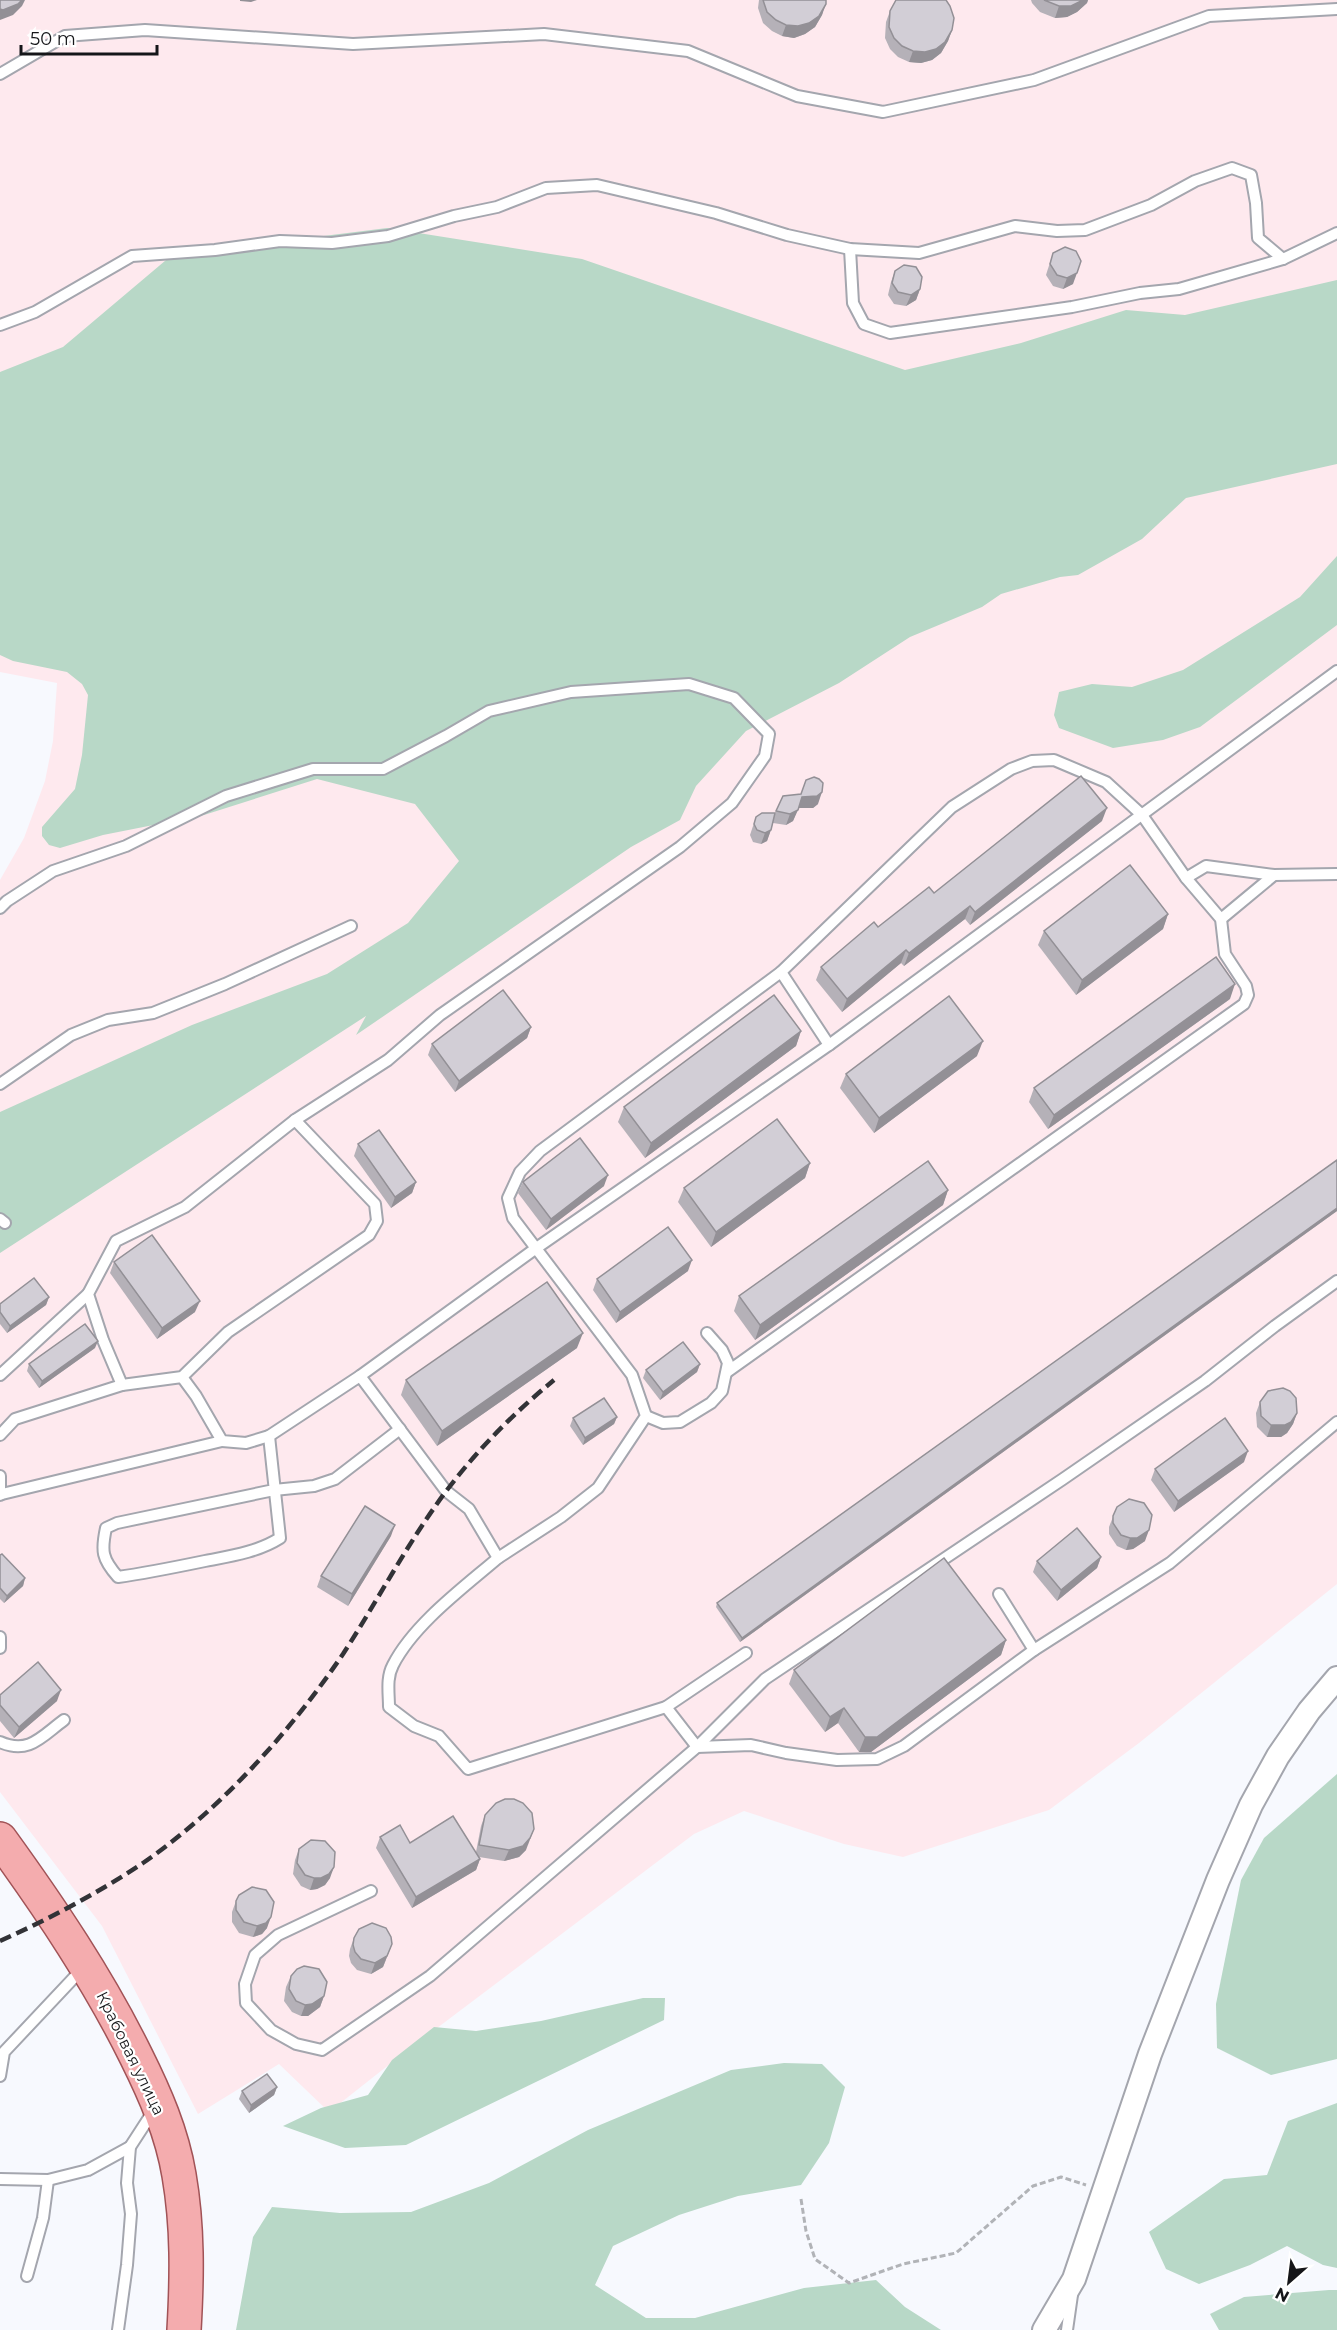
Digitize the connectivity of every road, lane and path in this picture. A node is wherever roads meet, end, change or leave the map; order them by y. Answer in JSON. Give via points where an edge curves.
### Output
{"nodes":[{"id":1,"x":1337,"y":9,"type":"edge"},
{"id":2,"x":0,"y":74,"type":"edge"},
{"id":3,"x":1337,"y":233,"type":"edge"},
{"id":4,"x":850,"y":249,"type":"junction"},
{"id":5,"x":1283,"y":259,"type":"junction"},
{"id":6,"x":0,"y":325,"type":"edge"},
{"id":7,"x":1337,"y":671,"type":"edge"},
{"id":8,"x":1142,"y":815,"type":"junction"},
{"id":9,"x":1337,"y":874,"type":"edge"},
{"id":10,"x":1274,"y":875,"type":"junction"},
{"id":11,"x":1186,"y":878,"type":"junction"},
{"id":12,"x":0,"y":908,"type":"edge"},
{"id":13,"x":1221,"y":919,"type":"junction"},
{"id":14,"x":351,"y":926,"type":"dead end"},
{"id":15,"x":781,"y":972,"type":"junction"},
{"id":16,"x":829,"y":1045,"type":"junction"},
{"id":17,"x":0,"y":1084,"type":"edge"},
{"id":18,"x":295,"y":1120,"type":"junction"},
{"id":19,"x":535,"y":1249,"type":"junction"},
{"id":20,"x":1337,"y":1281,"type":"edge"},
{"id":21,"x":88,"y":1294,"type":"junction"},
{"id":22,"x":707,"y":1334,"type":"dead end"},
{"id":23,"x":727,"y":1372,"type":"junction"},
{"id":24,"x":0,"y":1375,"type":"edge"},
{"id":25,"x":360,"y":1376,"type":"junction"},
{"id":26,"x":182,"y":1377,"type":"junction"},
{"id":27,"x":122,"y":1385,"type":"junction"},
{"id":28,"x":646,"y":1416,"type":"junction"},
{"id":29,"x":1337,"y":1422,"type":"edge"},
{"id":30,"x":400,"y":1429,"type":"junction"},
{"id":31,"x":0,"y":1435,"type":"edge"},
{"id":32,"x":269,"y":1436,"type":"junction"},
{"id":33,"x":222,"y":1441,"type":"junction"},
{"id":34,"x":0,"y":1476,"type":"edge"},
{"id":35,"x":274,"y":1490,"type":"junction"},
{"id":36,"x":1,"y":1495,"type":"edge"},
{"id":37,"x":498,"y":1558,"type":"junction"},
{"id":38,"x":999,"y":1594,"type":"dead end"},
{"id":39,"x":0,"y":1637,"type":"edge"},
{"id":40,"x":0,"y":1648,"type":"edge"},
{"id":41,"x":1034,"y":1650,"type":"junction"},
{"id":42,"x":746,"y":1653,"type":"dead end"},
{"id":43,"x":1337,"y":1678,"type":"edge"},
{"id":44,"x":666,"y":1707,"type":"junction"},
{"id":45,"x":64,"y":1719,"type":"dead end"},
{"id":46,"x":0,"y":1742,"type":"edge"},
{"id":47,"x":697,"y":1747,"type":"junction"},
{"id":48,"x":0,"y":1839,"type":"edge"},
{"id":49,"x":371,"y":1891,"type":"dead end"},
{"id":50,"x":86,"y":1964,"type":"junction"},
{"id":51,"x":2,"y":2053,"type":"edge"},
{"id":52,"x":0,"y":2076,"type":"edge"},
{"id":53,"x":159,"y":2102,"type":"junction"},
{"id":54,"x":130,"y":2147,"type":"junction"},
{"id":55,"x":0,"y":2179,"type":"edge"},
{"id":56,"x":48,"y":2180,"type":"junction"},
{"id":57,"x":1104,"y":2192,"type":"junction"},
{"id":58,"x":801,"y":2199,"type":"dead end"},
{"id":59,"x":27,"y":2276,"type":"dead end"},
{"id":60,"x":1074,"y":2279,"type":"junction"},
{"id":61,"x":118,"y":2330,"type":"edge"},
{"id":62,"x":184,"y":2330,"type":"edge"},
{"id":63,"x":1044,"y":2330,"type":"edge"},
{"id":64,"x":1067,"y":2330,"type":"edge"}],
"edges":[{"from":1,"to":2,"type":"lane","via":[[1209,16],[1034,80],[883,112],[797,96],[688,51],[544,34],[353,44],[145,30],[65,36]]},
{"from":3,"to":5,"type":"lane"},
{"from":4,"to":5,"type":"lane","via":[[853,303],[864,324],[890,333],[1179,289]]},
{"from":4,"to":5,"type":"lane","via":[[919,253],[1014,226],[1086,230],[1232,168],[1251,176],[1258,238]]},
{"from":4,"to":6,"type":"lane","via":[[597,184],[546,188],[497,207],[388,236],[332,243],[280,241],[132,256],[34,312]]},
{"from":7,"to":8,"type":"lane"},
{"from":8,"to":11,"type":"lane"},
{"from":8,"to":15,"type":"lane","via":[[1106,782],[1054,760],[1032,761],[1011,769],[952,807]]},
{"from":8,"to":16,"type":"lane"},
{"from":9,"to":10,"type":"lane"},
{"from":10,"to":11,"type":"lane","via":[[1206,866]]},
{"from":10,"to":13,"type":"lane"},
{"from":11,"to":13,"type":"lane"},
{"from":12,"to":18,"type":"lane","via":[[53,871],[126,846],[226,796],[313,769],[383,769],[489,711],[571,692],[688,684],[734,698],[769,734],[765,756],[732,803],[680,847],[440,1015],[388,1060]]},
{"from":13,"to":23,"type":"lane","via":[[1225,954],[1246,986],[1244,1004]]},
{"from":14,"to":17,"type":"lane","via":[[153,1013],[108,1020],[71,1035]]},
{"from":15,"to":16,"type":"lane"},
{"from":15,"to":19,"type":"lane","via":[[540,1151],[520,1172],[508,1198],[513,1218]]},
{"from":16,"to":19,"type":"lane"},
{"from":18,"to":21,"type":"lane","via":[[184,1207],[116,1241]]},
{"from":18,"to":26,"type":"lane","via":[[375,1204],[377,1221],[369,1235],[228,1332]]},
{"from":19,"to":25,"type":"lane"},
{"from":19,"to":28,"type":"lane","via":[[632,1375]]},
{"from":20,"to":47,"type":"lane","via":[[1186,1394],[765,1679]]},
{"from":21,"to":24,"type":"lane"},
{"from":21,"to":27,"type":"lane"},
{"from":22,"to":23,"type":"lane","via":[[722,1350]]},
{"from":23,"to":28,"type":"lane","via":[[722,1391],[711,1403],[680,1422],[663,1423]]},
{"from":25,"to":30,"type":"lane"},
{"from":25,"to":32,"type":"lane"},
{"from":26,"to":27,"type":"lane"},
{"from":26,"to":33,"type":"lane"},
{"from":27,"to":31,"type":"lane","via":[[15,1419]]},
{"from":28,"to":37,"type":"lane","via":[[598,1488]]},
{"from":29,"to":41,"type":"lane","via":[[1170,1563]]},
{"from":30,"to":35,"type":"lane","via":[[335,1479],[314,1486]]},
{"from":30,"to":37,"type":"lane","via":[[446,1491],[469,1509]]},
{"from":32,"to":33,"type":"lane","via":[[246,1443]]},
{"from":32,"to":35,"type":"lane"},
{"from":33,"to":36,"type":"lane"},
{"from":34,"to":36,"type":"lane"},
{"from":35,"to":35,"type":"lane","via":[[280,1538],[268,1546],[118,1577],[106,1564],[102,1546],[106,1528],[117,1523]]},
{"from":37,"to":44,"type":"lane","via":[[429,1617],[406,1646],[392,1666],[389,1707],[414,1726],[439,1736],[468,1769]]},
{"from":38,"to":41,"type":"lane"},
{"from":39,"to":40,"type":"lane"},
{"from":41,"to":47,"type":"lane","via":[[904,1746],[877,1759],[837,1760],[751,1745]]},
{"from":42,"to":44,"type":"lane"},
{"from":43,"to":57,"type":"street","via":[[1278,1756],[1251,1805],[1150,2054]]},
{"from":44,"to":47,"type":"lane"},
{"from":45,"to":46,"type":"lane","via":[[29,1746],[12,1748]]},
{"from":47,"to":49,"type":"lane","via":[[430,1976],[322,2050],[296,2044],[271,2030],[246,2003],[245,1984],[255,1954],[279,1935]]},
{"from":48,"to":50,"type":"main road","name":"Крабовая улица"},
{"from":50,"to":51,"type":"lane"},
{"from":50,"to":53,"type":"main road","name":"Крабовая улица"},
{"from":51,"to":52,"type":"lane"},
{"from":53,"to":54,"type":"lane"},
{"from":53,"to":62,"type":"main road","name":"Крабовая улица","via":[[179,2173],[186,2225]]},
{"from":54,"to":56,"type":"lane","via":[[88,2170]]},
{"from":54,"to":61,"type":"lane","via":[[128,2254]]},
{"from":55,"to":56,"type":"lane"},
{"from":56,"to":59,"type":"lane","via":[[43,2218]]},
{"from":57,"to":58,"type":"path","via":[[1061,2176],[1033,2186],[956,2253],[903,2264],[849,2283],[815,2259]]},
{"from":57,"to":60,"type":"street"},
{"from":60,"to":63,"type":"street"},
{"from":60,"to":64,"type":"lane"}]}
